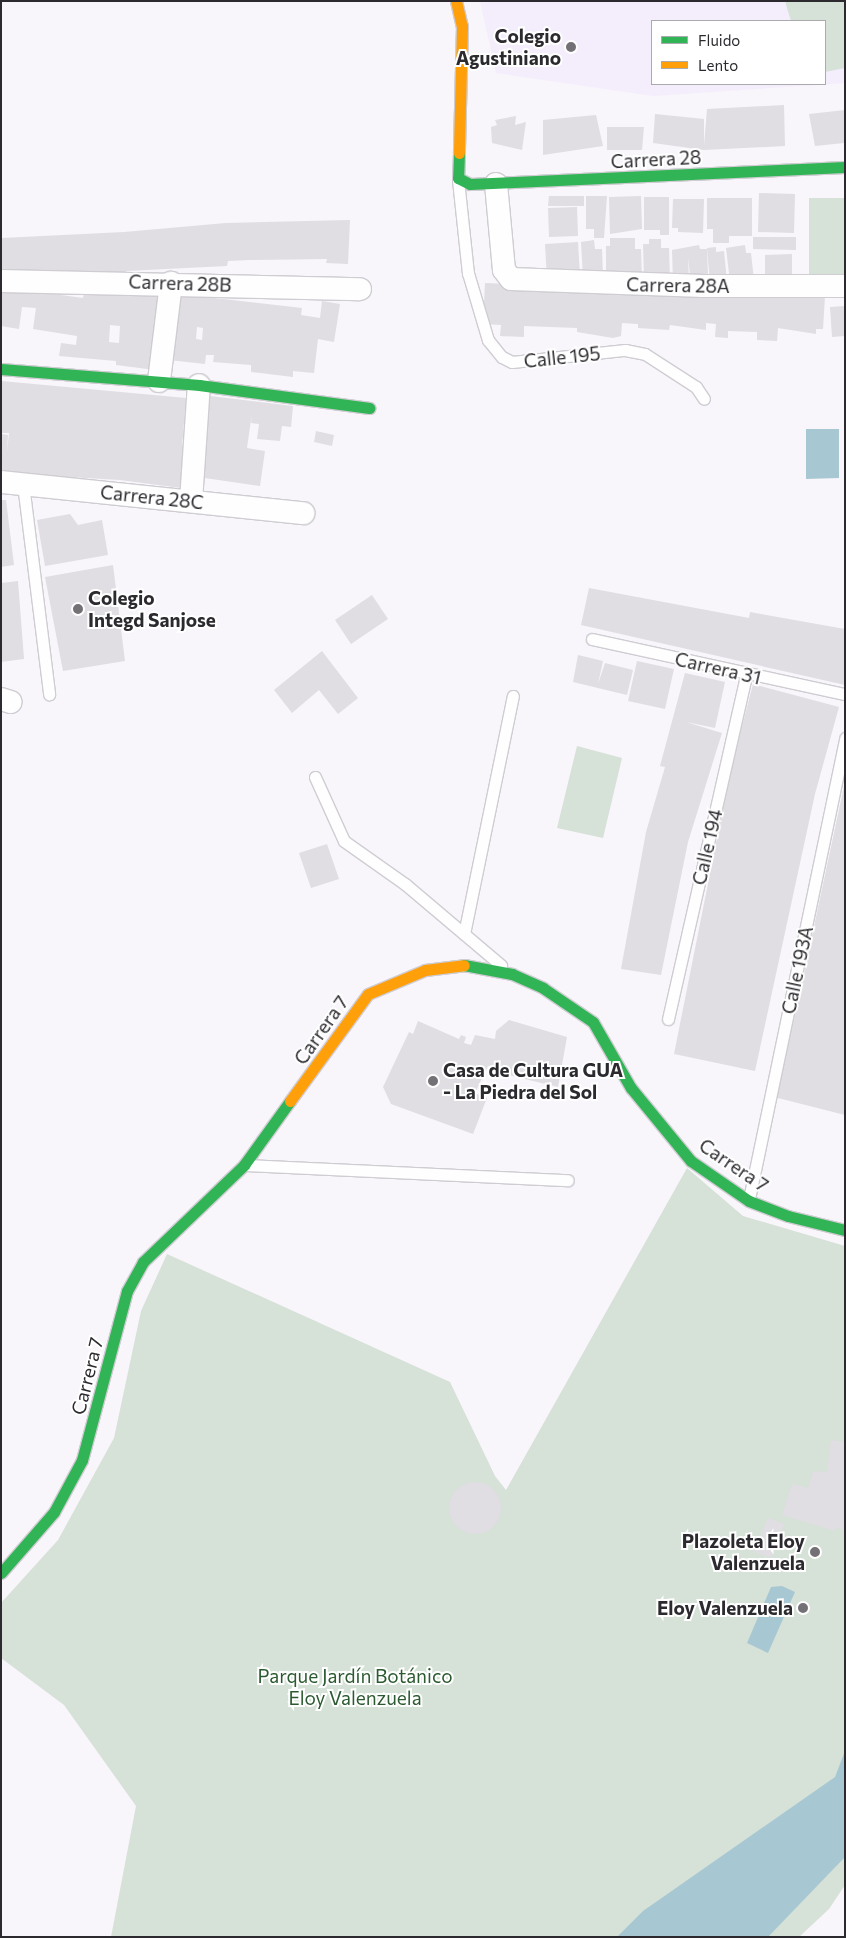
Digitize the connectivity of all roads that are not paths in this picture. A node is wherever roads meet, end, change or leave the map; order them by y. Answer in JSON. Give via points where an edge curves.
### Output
{"nodes":[{"id":1,"x":456,"y":1,"type":"edge"},
{"id":2,"x":845,"y":167,"type":"edge"},
{"id":3,"x":458,"y":178,"type":"junction"},
{"id":4,"x":496,"y":184,"type":"junction"},
{"id":5,"x":1,"y":281,"type":"edge"},
{"id":6,"x":171,"y":283,"type":"junction"},
{"id":7,"x":845,"y":286,"type":"edge"},
{"id":8,"x":360,"y":288,"type":"dead end"},
{"id":9,"x":1,"y":368,"type":"edge"},
{"id":10,"x":159,"y":381,"type":"junction"},
{"id":11,"x":199,"y":384,"type":"junction"},
{"id":12,"x":704,"y":398,"type":"dead end"},
{"id":13,"x":369,"y":408,"type":"dead end"},
{"id":14,"x":12,"y":483,"type":"edge"},
{"id":15,"x":191,"y":502,"type":"junction"},
{"id":16,"x":303,"y":513,"type":"dead end"},
{"id":17,"x":592,"y":639,"type":"dead end"},
{"id":18,"x":746,"y":675,"type":"junction"},
{"id":19,"x":49,"y":694,"type":"dead end"},
{"id":20,"x":845,"y":694,"type":"edge"},
{"id":21,"x":513,"y":696,"type":"dead end"},
{"id":22,"x":845,"y":738,"type":"edge"},
{"id":23,"x":315,"y":777,"type":"dead end"},
{"id":24,"x":464,"y":934,"type":"junction"},
{"id":25,"x":512,"y":974,"type":"junction"},
{"id":26,"x":668,"y":1019,"type":"dead end"},
{"id":27,"x":244,"y":1165,"type":"junction"},
{"id":28,"x":568,"y":1180,"type":"dead end"},
{"id":29,"x":748,"y":1201,"type":"junction"},
{"id":30,"x":844,"y":1228,"type":"edge"},
{"id":31,"x":1,"y":1573,"type":"edge"}],
"edges":[{"from":1,"to":3,"type":"main road","name":"Calle 195","via":[[462,26]]},
{"from":2,"to":4,"type":"main road","name":"Carrera 28"},
{"from":3,"to":4,"type":"main road","name":"Carrera 28","via":[[470,184]]},
{"from":3,"to":12,"type":"lane","name":"Calle 195","via":[[468,273],[488,340],[502,357],[512,362],[625,350],[645,354],[696,387]]},
{"from":4,"to":7,"type":"street","name":"Carrera 28A","via":[[504,270],[511,279],[703,286]]},
{"from":5,"to":6,"type":"street","name":"Carrera 28B"},
{"from":6,"to":8,"type":"street","name":"Carrera 28B"},
{"from":6,"to":10,"type":"street"},
{"from":9,"to":10,"type":"main road"},
{"from":10,"to":11,"type":"main road"},
{"from":11,"to":13,"type":"main road"},
{"from":11,"to":15,"type":"street"},
{"from":14,"to":15,"type":"street","name":"Carrera 28C"},
{"from":14,"to":19,"type":"lane"},
{"from":15,"to":16,"type":"street","name":"Carrera 28C"},
{"from":17,"to":18,"type":"lane","name":"Carrera 31"},
{"from":18,"to":20,"type":"lane","name":"Carrera 31"},
{"from":18,"to":26,"type":"lane","name":"Calle 194"},
{"from":21,"to":24,"type":"lane"},
{"from":22,"to":29,"type":"lane","name":"Calle 193A"},
{"from":23,"to":24,"type":"lane","via":[[344,841],[405,884]]},
{"from":24,"to":25,"type":"lane"},
{"from":25,"to":27,"type":"main road","name":"Carrera 7","via":[[468,965],[426,970],[368,994]]},
{"from":25,"to":29,"type":"main road","name":"Carrera 7","via":[[543,988],[593,1022],[631,1088],[691,1161]]},
{"from":27,"to":28,"type":"lane"},
{"from":27,"to":31,"type":"main road","name":"Carrera 7","via":[[174,1229],[144,1262],[127,1292],[82,1460],[54,1512]]},
{"from":29,"to":30,"type":"main road","name":"Carrera 7","via":[[788,1216]]}]}
